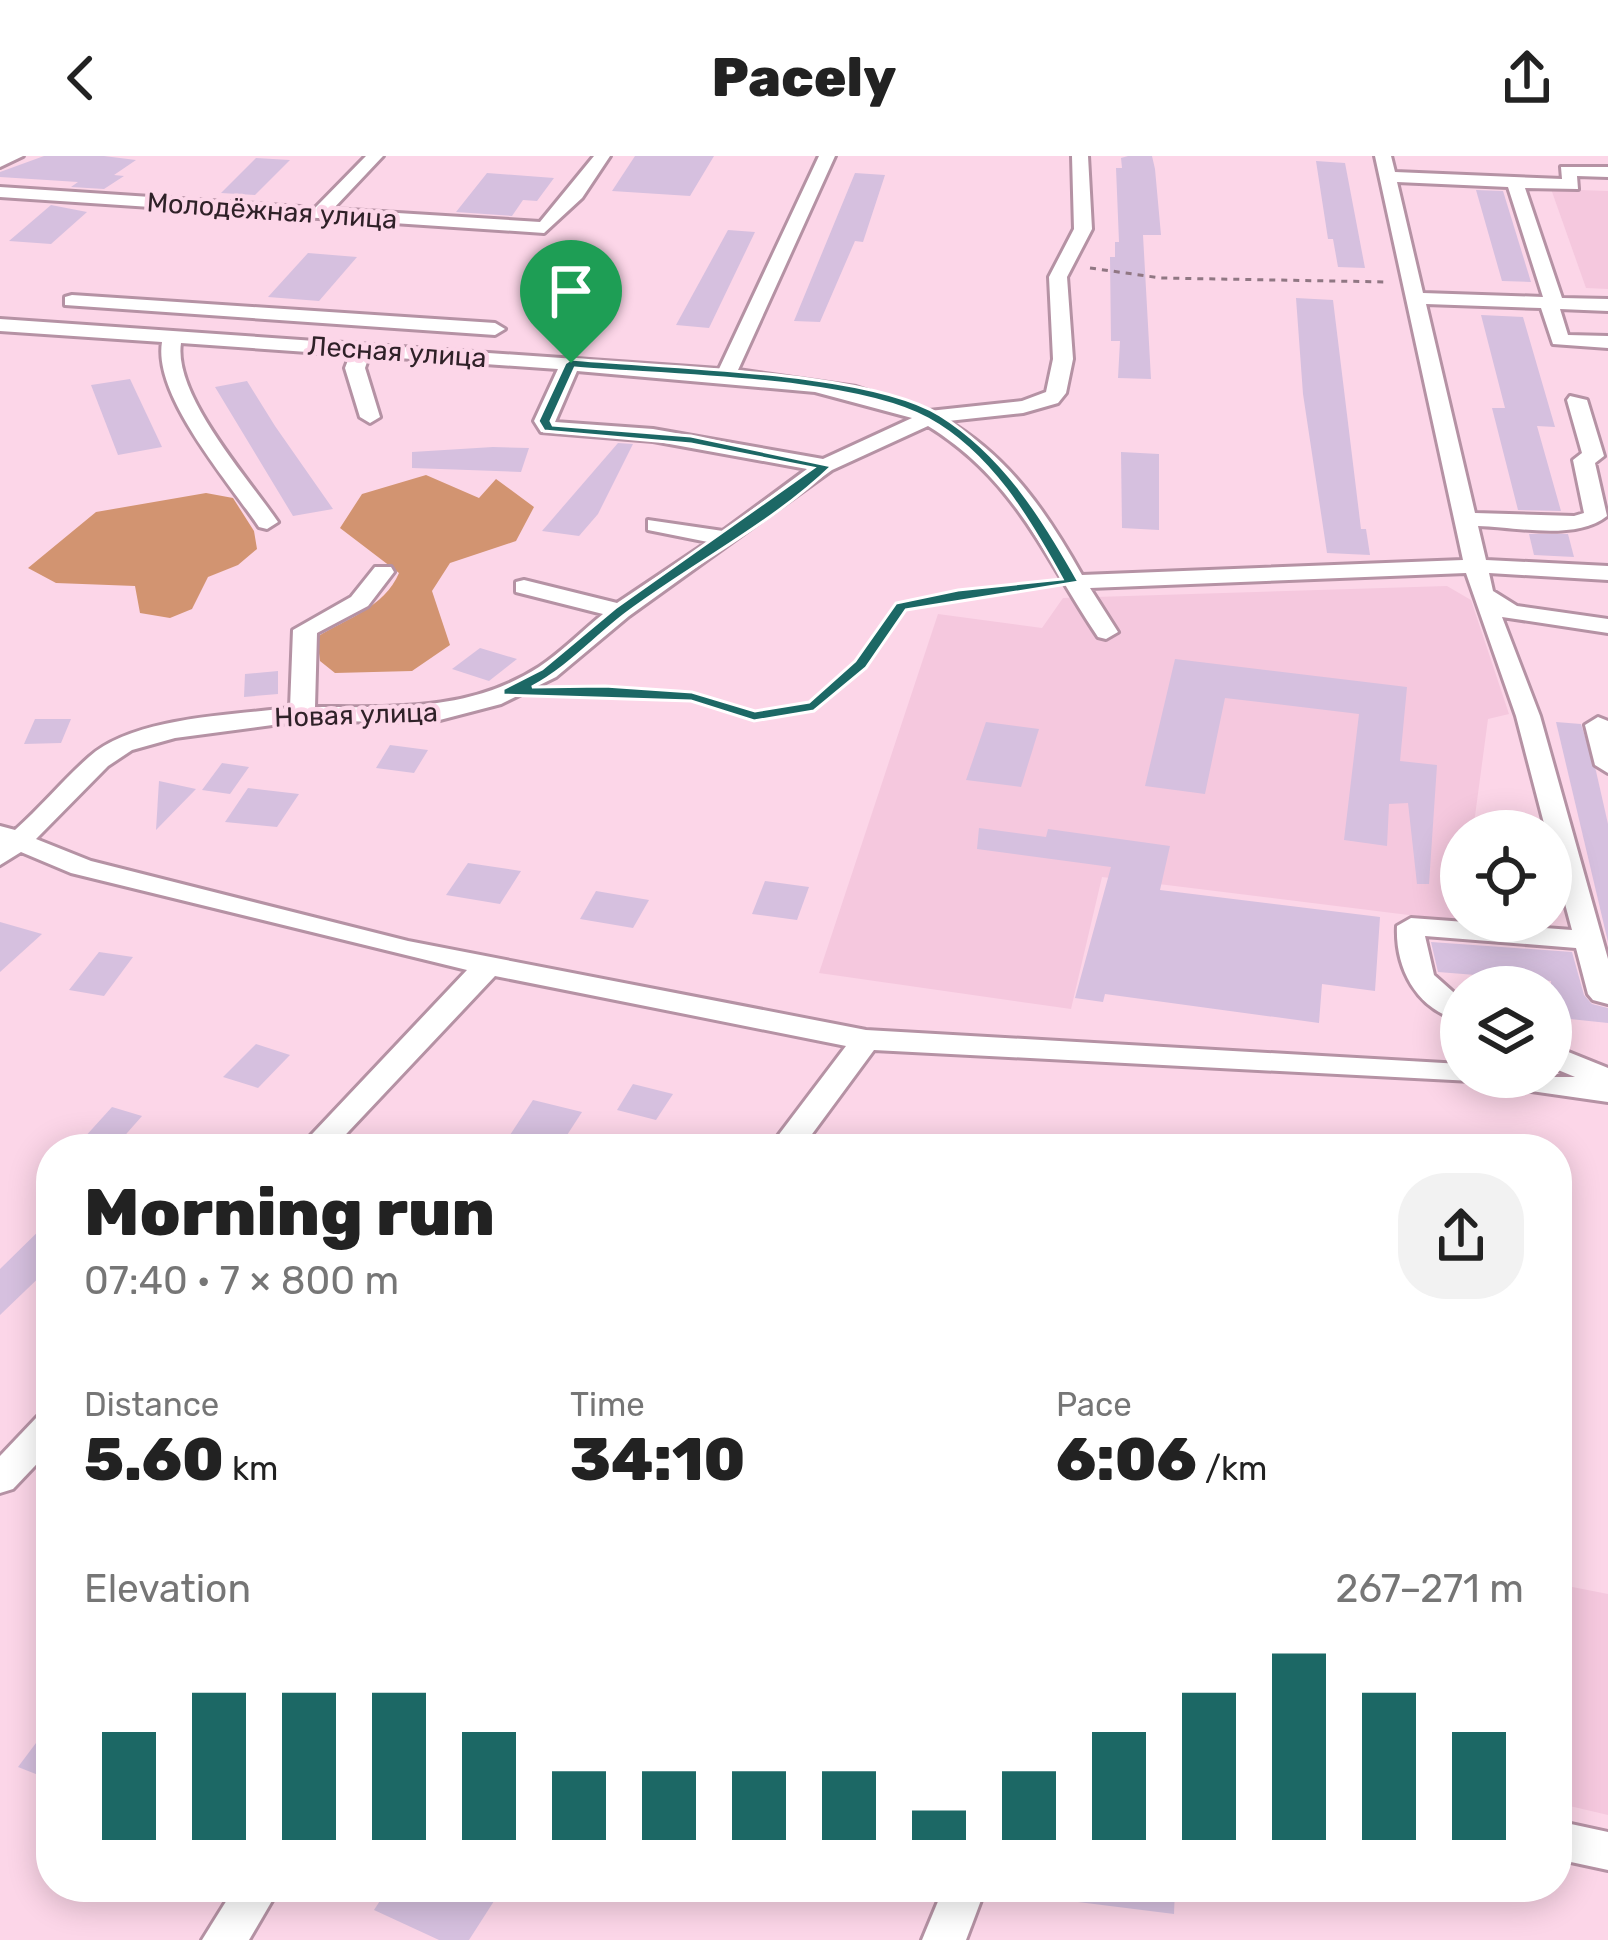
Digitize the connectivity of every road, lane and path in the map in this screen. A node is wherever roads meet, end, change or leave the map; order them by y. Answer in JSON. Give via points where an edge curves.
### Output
{"nodes":[{"id":1,"x":15,"y":156,"type":"edge"},
{"id":2,"x":375,"y":156,"type":"edge"},
{"id":3,"x":602,"y":156,"type":"edge"},
{"id":4,"x":827,"y":156,"type":"edge"},
{"id":5,"x":1080,"y":156,"type":"edge"},
{"id":6,"x":1474,"y":156,"type":"edge"},
{"id":7,"x":0,"y":162,"type":"edge"},
{"id":8,"x":1385,"y":166,"type":"edge"},
{"id":9,"x":1608,"y":172,"type":"edge"},
{"id":10,"x":1481,"y":181,"type":"junction"},
{"id":11,"x":1515,"y":182,"type":"junction"},
{"id":12,"x":0,"y":192,"type":"edge"},
{"id":13,"x":318,"y":214,"type":"junction"},
{"id":14,"x":1064,"y":264,"type":"junction"},
{"id":15,"x":1415,"y":291,"type":"junction"},
{"id":16,"x":72,"y":301,"type":"dead end"},
{"id":17,"x":1551,"y":302,"type":"junction"},
{"id":18,"x":1608,"y":305,"type":"edge"},
{"id":19,"x":173,"y":308,"type":"junction"},
{"id":20,"x":0,"y":325,"type":"edge"},
{"id":21,"x":495,"y":329,"type":"dead end"},
{"id":22,"x":161,"y":338,"type":"junction"},
{"id":23,"x":1608,"y":342,"type":"edge"},
{"id":24,"x":362,"y":349,"type":"junction"},
{"id":25,"x":571,"y":363,"type":"junction"},
{"id":26,"x":726,"y":375,"type":"junction"},
{"id":27,"x":1577,"y":400,"type":"dead end"},
{"id":28,"x":933,"y":416,"type":"junction"},
{"id":29,"x":370,"y":417,"type":"dead end"},
{"id":30,"x":1596,"y":460,"type":"edge"},
{"id":31,"x":825,"y":466,"type":"junction"},
{"id":32,"x":1467,"y":520,"type":"junction"},
{"id":33,"x":267,"y":522,"type":"dead end"},
{"id":34,"x":656,"y":525,"type":"dead end"},
{"id":35,"x":724,"y":538,"type":"junction"},
{"id":36,"x":1477,"y":566,"type":"junction"},
{"id":37,"x":383,"y":572,"type":"dead end"},
{"id":38,"x":1608,"y":573,"type":"edge"},
{"id":39,"x":1072,"y":582,"type":"junction"},
{"id":40,"x":524,"y":587,"type":"dead end"},
{"id":41,"x":1482,"y":594,"type":"junction"},
{"id":42,"x":621,"y":611,"type":"junction"},
{"id":43,"x":1608,"y":626,"type":"edge"},
{"id":44,"x":1106,"y":632,"type":"dead end"},
{"id":45,"x":509,"y":692,"type":"junction"},
{"id":46,"x":302,"y":714,"type":"junction"},
{"id":47,"x":1598,"y":725,"type":"dead end"},
{"id":48,"x":1608,"y":765,"type":"edge"},
{"id":49,"x":7,"y":844,"type":"edge"},
{"id":50,"x":1588,"y":940,"type":"junction"},
{"id":51,"x":485,"y":968,"type":"junction"},
{"id":52,"x":1606,"y":995,"type":"edge"},
{"id":53,"x":1440,"y":999,"type":"edge"},
{"id":54,"x":866,"y":1040,"type":"junction"},
{"id":55,"x":1572,"y":1064,"type":"edge"},
{"id":56,"x":1440,"y":1073,"type":"edge"},
{"id":57,"x":1608,"y":1080,"type":"edge"},
{"id":58,"x":1572,"y":1087,"type":"edge"},
{"id":59,"x":1608,"y":1092,"type":"edge"},
{"id":60,"x":328,"y":1134,"type":"edge"},
{"id":61,"x":795,"y":1134,"type":"edge"},
{"id":62,"x":36,"y":1442,"type":"edge"},
{"id":63,"x":0,"y":1479,"type":"edge"},
{"id":64,"x":1572,"y":1844,"type":"edge"},
{"id":65,"x":1608,"y":1852,"type":"edge"},
{"id":66,"x":249,"y":1902,"type":"edge"},
{"id":67,"x":958,"y":1902,"type":"edge"},
{"id":68,"x":224,"y":1940,"type":"edge"},
{"id":69,"x":944,"y":1940,"type":"edge"}],
"edges":[{"from":1,"to":7,"type":"street"},
{"from":2,"to":13,"type":"street"},
{"from":3,"to":13,"type":"street","name":"Молодёжная улица","via":[[544,228]]},
{"from":4,"to":26,"type":"street"},
{"from":5,"to":14,"type":"street","via":[[1084,229]]},
{"from":6,"to":10,"type":"street"},
{"from":8,"to":10,"type":"street"},
{"from":8,"to":15,"type":"street"},
{"from":9,"to":11,"type":"street","via":[[1567,171],[1572,184]]},
{"from":10,"to":11,"type":"street"},
{"from":11,"to":17,"type":"street"},
{"from":12,"to":13,"type":"street","name":"Молодёжная улица"},
{"from":14,"to":15,"type":"path","via":[[1161,278]]},
{"from":14,"to":28,"type":"street","via":[[1063,359],[1051,399]]},
{"from":15,"to":17,"type":"street"},
{"from":15,"to":32,"type":"street"},
{"from":16,"to":19,"type":"street"},
{"from":17,"to":18,"type":"street"},
{"from":17,"to":23,"type":"street","via":[[1560,340]]},
{"from":19,"to":21,"type":"street"},
{"from":19,"to":22,"type":"street"},
{"from":20,"to":22,"type":"street","name":"Лесная улица"},
{"from":22,"to":24,"type":"street","name":"Лесная улица"},
{"from":22,"to":33,"type":"street","via":[[179,392]]},
{"from":24,"to":25,"type":"street","name":"Лесная улица"},
{"from":24,"to":29,"type":"street","via":[[355,368]]},
{"from":25,"to":26,"type":"street","name":"Лесная улица"},
{"from":25,"to":31,"type":"street","via":[[544,421],[548,428],[691,440]]},
{"from":26,"to":28,"type":"street","name":"Лесная улица","via":[[886,399]]},
{"from":27,"to":30,"type":"street"},
{"from":28,"to":31,"type":"street","name":"Новая улица"},
{"from":28,"to":39,"type":"street","via":[[1029,506]]},
{"from":30,"to":32,"type":"street","via":[[1595,516],[1576,523]]},
{"from":31,"to":35,"type":"street","name":"Новая улица"},
{"from":32,"to":36,"type":"street"},
{"from":34,"to":35,"type":"street"},
{"from":35,"to":42,"type":"street","name":"Новая улица"},
{"from":36,"to":38,"type":"street"},
{"from":36,"to":39,"type":"street"},
{"from":36,"to":41,"type":"street"},
{"from":37,"to":46,"type":"street","via":[[357,608],[305,631]]},
{"from":39,"to":44,"type":"street"},
{"from":39,"to":45,"type":"path","via":[[901,607],[860,664],[814,706],[754,716],[692,697]]},
{"from":40,"to":42,"type":"street"},
{"from":41,"to":43,"type":"street","via":[[1510,611]]},
{"from":41,"to":50,"type":"street","via":[[1528,716]]},
{"from":42,"to":45,"type":"street","name":"Новая улица","via":[[547,673]]},
{"from":45,"to":46,"type":"street","name":"Новая улица","via":[[432,715]]},
{"from":46,"to":49,"type":"street","name":"Новая улица","via":[[172,730],[123,746]]},
{"from":47,"to":48,"type":"street"},
{"from":49,"to":51,"type":"street"},
{"from":50,"to":52,"type":"street"},
{"from":50,"to":53,"type":"street","via":[[1411,926],[1408,957]]},
{"from":51,"to":54,"type":"street"},
{"from":51,"to":60,"type":"street"},
{"from":54,"to":56,"type":"street"},
{"from":54,"to":61,"type":"street"},
{"from":55,"to":57,"type":"street"},
{"from":58,"to":59,"type":"street"},
{"from":62,"to":63,"type":"street"},
{"from":64,"to":65,"type":"street"},
{"from":66,"to":68,"type":"street"},
{"from":67,"to":69,"type":"street"}]}
